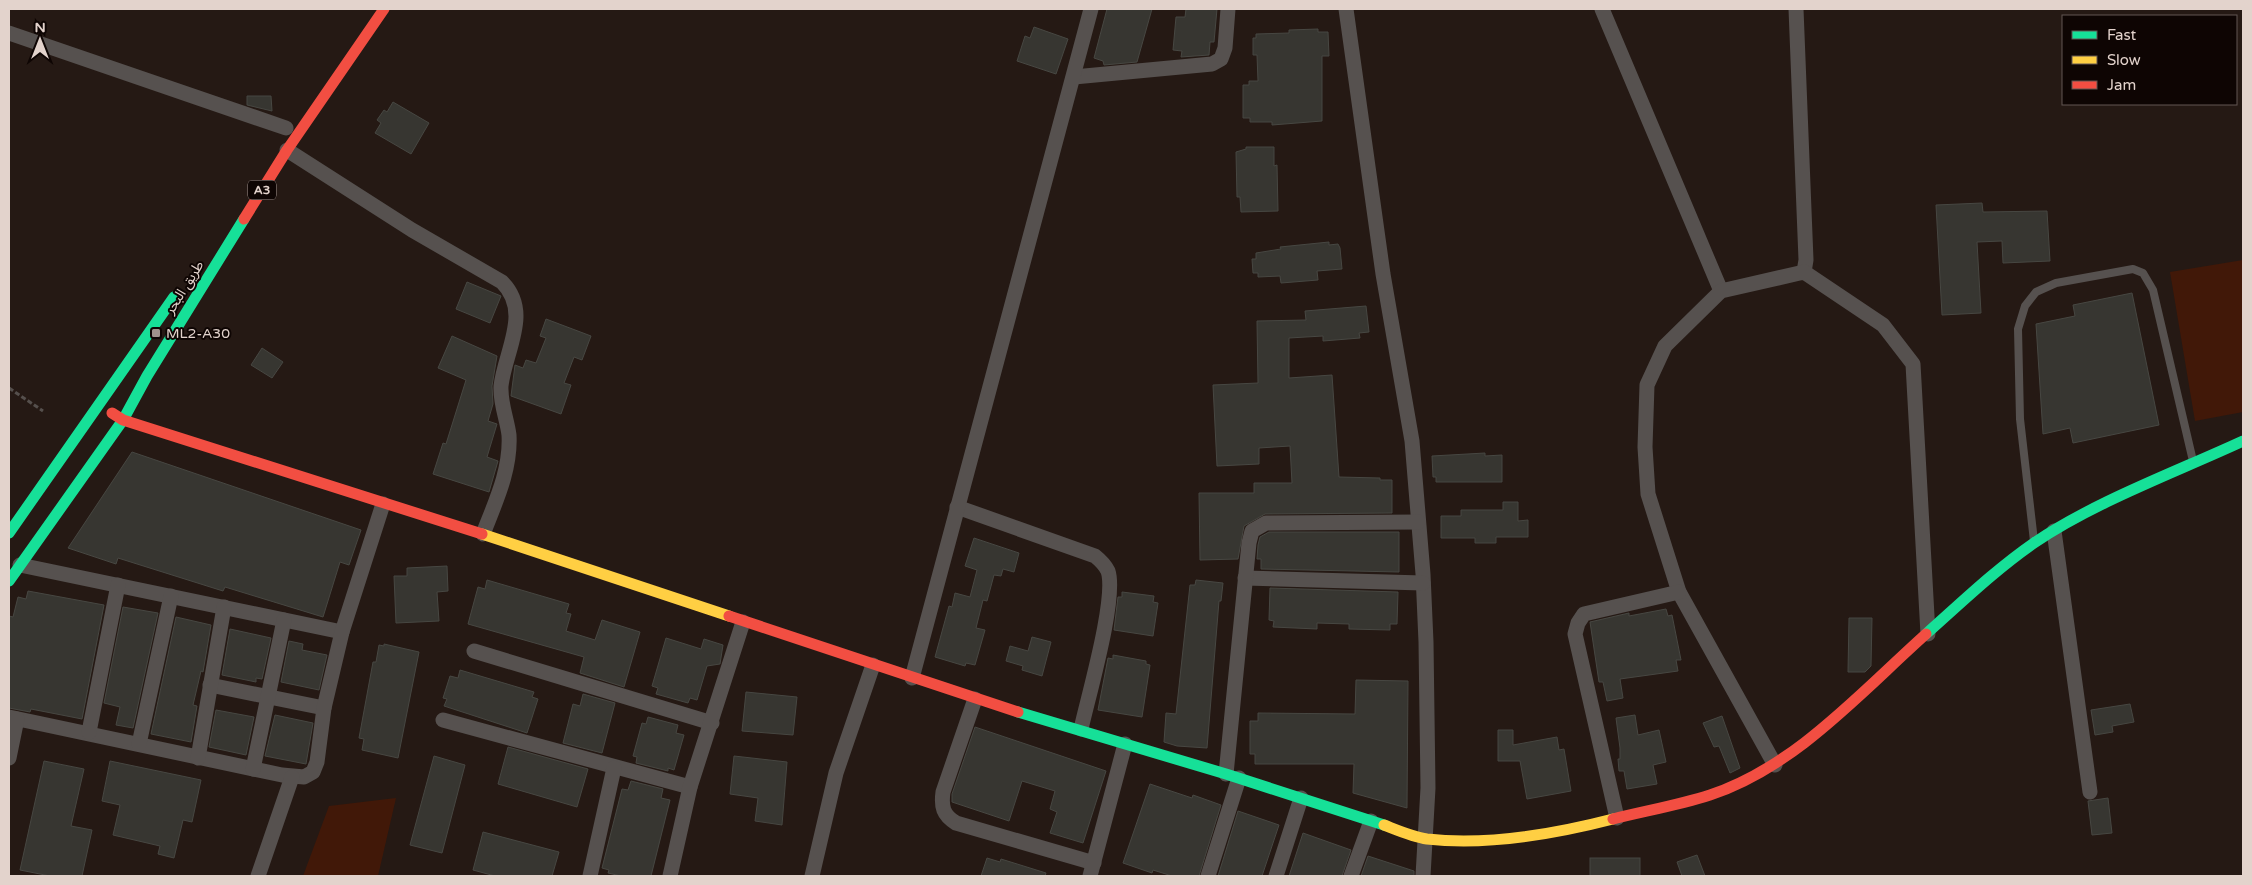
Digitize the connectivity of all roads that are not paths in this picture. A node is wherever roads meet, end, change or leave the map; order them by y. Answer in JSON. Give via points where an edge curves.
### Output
{"nodes":[{"id":1,"x":384,"y":9,"type":"edge"},
{"id":2,"x":1092,"y":9,"type":"edge"},
{"id":3,"x":1228,"y":9,"type":"edge"},
{"id":4,"x":1346,"y":9,"type":"edge"},
{"id":5,"x":1602,"y":9,"type":"edge"},
{"id":6,"x":1796,"y":9,"type":"edge"},
{"id":7,"x":9,"y":34,"type":"edge"},
{"id":8,"x":1074,"y":77,"type":"junction"},
{"id":9,"x":286,"y":128,"type":"dead end"},
{"id":10,"x":287,"y":150,"type":"junction"},
{"id":11,"x":1804,"y":272,"type":"junction"},
{"id":12,"x":184,"y":283,"type":"dead end"},
{"id":13,"x":1721,"y":291,"type":"junction"},
{"id":14,"x":99,"y":405,"type":"junction"},
{"id":15,"x":122,"y":420,"type":"junction"},
{"id":16,"x":2243,"y":441,"type":"edge"},
{"id":17,"x":2194,"y":463,"type":"junction"},
{"id":18,"x":383,"y":504,"type":"junction"},
{"id":19,"x":957,"y":507,"type":"junction"},
{"id":20,"x":1418,"y":522,"type":"junction"},
{"id":21,"x":2054,"y":531,"type":"junction"},
{"id":22,"x":9,"y":533,"type":"edge"},
{"id":23,"x":483,"y":534,"type":"junction"},
{"id":24,"x":2034,"y":543,"type":"junction"},
{"id":25,"x":20,"y":565,"type":"junction"},
{"id":26,"x":1245,"y":578,"type":"junction"},
{"id":27,"x":9,"y":581,"type":"edge"},
{"id":28,"x":1423,"y":583,"type":"junction"},
{"id":29,"x":118,"y":585,"type":"junction"},
{"id":30,"x":1679,"y":592,"type":"junction"},
{"id":31,"x":171,"y":596,"type":"junction"},
{"id":32,"x":224,"y":607,"type":"junction"},
{"id":33,"x":284,"y":620,"type":"junction"},
{"id":34,"x":743,"y":622,"type":"junction"},
{"id":35,"x":342,"y":632,"type":"junction"},
{"id":36,"x":1928,"y":634,"type":"junction"},
{"id":37,"x":474,"y":651,"type":"dead end"},
{"id":38,"x":873,"y":665,"type":"junction"},
{"id":39,"x":912,"y":678,"type":"junction"},
{"id":40,"x":210,"y":685,"type":"junction"},
{"id":41,"x":268,"y":698,"type":"junction"},
{"id":42,"x":975,"y":699,"type":"junction"},
{"id":43,"x":324,"y":708,"type":"junction"},
{"id":44,"x":13,"y":718,"type":"edge"},
{"id":45,"x":444,"y":720,"type":"dead end"},
{"id":46,"x":712,"y":723,"type":"junction"},
{"id":47,"x":1081,"y":729,"type":"junction"},
{"id":48,"x":89,"y":732,"type":"junction"},
{"id":49,"x":139,"y":744,"type":"junction"},
{"id":50,"x":1125,"y":744,"type":"junction"},
{"id":51,"x":9,"y":758,"type":"edge"},
{"id":52,"x":198,"y":758,"type":"junction"},
{"id":53,"x":1775,"y":765,"type":"junction"},
{"id":54,"x":614,"y":768,"type":"junction"},
{"id":55,"x":253,"y":769,"type":"junction"},
{"id":56,"x":1232,"y":776,"type":"junction"},
{"id":57,"x":292,"y":777,"type":"junction"},
{"id":58,"x":690,"y":787,"type":"junction"},
{"id":59,"x":2090,"y":792,"type":"dead end"},
{"id":60,"x":1300,"y":798,"type":"junction"},
{"id":61,"x":1617,"y":818,"type":"junction"},
{"id":62,"x":1372,"y":821,"type":"junction"},
{"id":63,"x":1426,"y":839,"type":"junction"},
{"id":64,"x":1092,"y":870,"type":"edge"},
{"id":65,"x":258,"y":876,"type":"edge"},
{"id":66,"x":590,"y":876,"type":"edge"},
{"id":67,"x":670,"y":876,"type":"edge"},
{"id":68,"x":812,"y":876,"type":"edge"},
{"id":69,"x":1208,"y":876,"type":"edge"},
{"id":70,"x":1276,"y":876,"type":"edge"},
{"id":71,"x":1351,"y":876,"type":"edge"},
{"id":72,"x":1423,"y":876,"type":"edge"}],
"edges":[{"from":1,"to":10,"type":"main road","name":"طريق البحر","number":"A3"},
{"from":2,"to":8,"type":"street"},
{"from":3,"to":8,"type":"street","via":[[1225,48],[1221,58],[1212,64]]},
{"from":4,"to":20,"type":"street","via":[[1383,274],[1412,441]]},
{"from":5,"to":13,"type":"street"},
{"from":6,"to":11,"type":"street"},
{"from":7,"to":9,"type":"street"},
{"from":8,"to":19,"type":"street"},
{"from":10,"to":15,"type":"main road","name":"طريق البحر","number":"A3"},
{"from":10,"to":23,"type":"street","via":[[412,230],[502,282],[510,290],[516,324],[501,390],[509,452],[502,483]]},
{"from":11,"to":13,"type":"street"},
{"from":11,"to":36,"type":"street","via":[[1883,325],[1913,364]]},
{"from":12,"to":14,"type":"main road","name":"طريق البحر","via":[[130,366]]},
{"from":13,"to":30,"type":"street","via":[[1665,346],[1647,385],[1645,447],[1648,494]]},
{"from":14,"to":15,"type":"main road"},
{"from":14,"to":22,"type":"main road","name":"طريق البحر"},
{"from":15,"to":18,"type":"main road"},
{"from":15,"to":25,"type":"main road","name":"طريق البحر","number":"A3"},
{"from":16,"to":17,"type":"main road"},
{"from":17,"to":21,"type":"main road","via":[[2083,514]]},
{"from":17,"to":24,"type":"lane","via":[[2153,290],[2144,273],[2133,269],[2112,272],[2056,283],[2036,292],[2025,306],[2018,329],[2020,420]]},
{"from":18,"to":23,"type":"main road"},
{"from":18,"to":35,"type":"street"},
{"from":19,"to":39,"type":"street"},
{"from":19,"to":47,"type":"street","via":[[1095,556],[1108,570],[1110,584],[1104,627]]},
{"from":20,"to":26,"type":"street","via":[[1266,523],[1252,531]]},
{"from":20,"to":28,"type":"street"},
{"from":21,"to":24,"type":"main road"},
{"from":21,"to":59,"type":"street"},
{"from":23,"to":34,"type":"main road"},
{"from":24,"to":36,"type":"main road","via":[[1984,582]]},
{"from":25,"to":27,"type":"main road","name":"طريق البحر","number":"A3"},
{"from":25,"to":29,"type":"street"},
{"from":26,"to":28,"type":"street"},
{"from":26,"to":56,"type":"street"},
{"from":28,"to":63,"type":"street","via":[[1428,750]]},
{"from":29,"to":31,"type":"street"},
{"from":29,"to":48,"type":"street"},
{"from":30,"to":53,"type":"street"},
{"from":30,"to":61,"type":"street","via":[[1584,614],[1578,623],[1575,634]]},
{"from":31,"to":32,"type":"street"},
{"from":31,"to":49,"type":"street"},
{"from":32,"to":33,"type":"street"},
{"from":32,"to":40,"type":"street"},
{"from":33,"to":35,"type":"street"},
{"from":33,"to":41,"type":"street"},
{"from":34,"to":38,"type":"main road"},
{"from":34,"to":46,"type":"street"},
{"from":35,"to":43,"type":"street"},
{"from":36,"to":53,"type":"main road"},
{"from":37,"to":46,"type":"street"},
{"from":38,"to":39,"type":"main road"},
{"from":38,"to":68,"type":"street","via":[[836,773]]},
{"from":39,"to":42,"type":"main road"},
{"from":40,"to":41,"type":"street"},
{"from":40,"to":52,"type":"street"},
{"from":41,"to":43,"type":"street"},
{"from":41,"to":55,"type":"street"},
{"from":42,"to":47,"type":"main road"},
{"from":42,"to":64,"type":"street","via":[[943,792],[942,802],[947,818]]},
{"from":43,"to":57,"type":"street","via":[[313,772],[304,777]]},
{"from":44,"to":48,"type":"street"},
{"from":44,"to":51,"type":"street"},
{"from":45,"to":54,"type":"street"},
{"from":46,"to":58,"type":"street"},
{"from":47,"to":50,"type":"main road"},
{"from":48,"to":49,"type":"street"},
{"from":49,"to":52,"type":"street"},
{"from":50,"to":56,"type":"main road"},
{"from":50,"to":64,"type":"street"},
{"from":52,"to":55,"type":"street"},
{"from":53,"to":61,"type":"main road","via":[[1710,795]]},
{"from":54,"to":58,"type":"street"},
{"from":54,"to":66,"type":"street"},
{"from":55,"to":57,"type":"street"},
{"from":56,"to":60,"type":"main road"},
{"from":56,"to":69,"type":"street"},
{"from":57,"to":65,"type":"street"},
{"from":58,"to":67,"type":"street"},
{"from":60,"to":62,"type":"main road"},
{"from":60,"to":70,"type":"street"},
{"from":61,"to":63,"type":"main road","via":[[1531,835],[1475,840]]},
{"from":62,"to":63,"type":"main road"},
{"from":62,"to":71,"type":"street"},
{"from":63,"to":72,"type":"street"}]}
